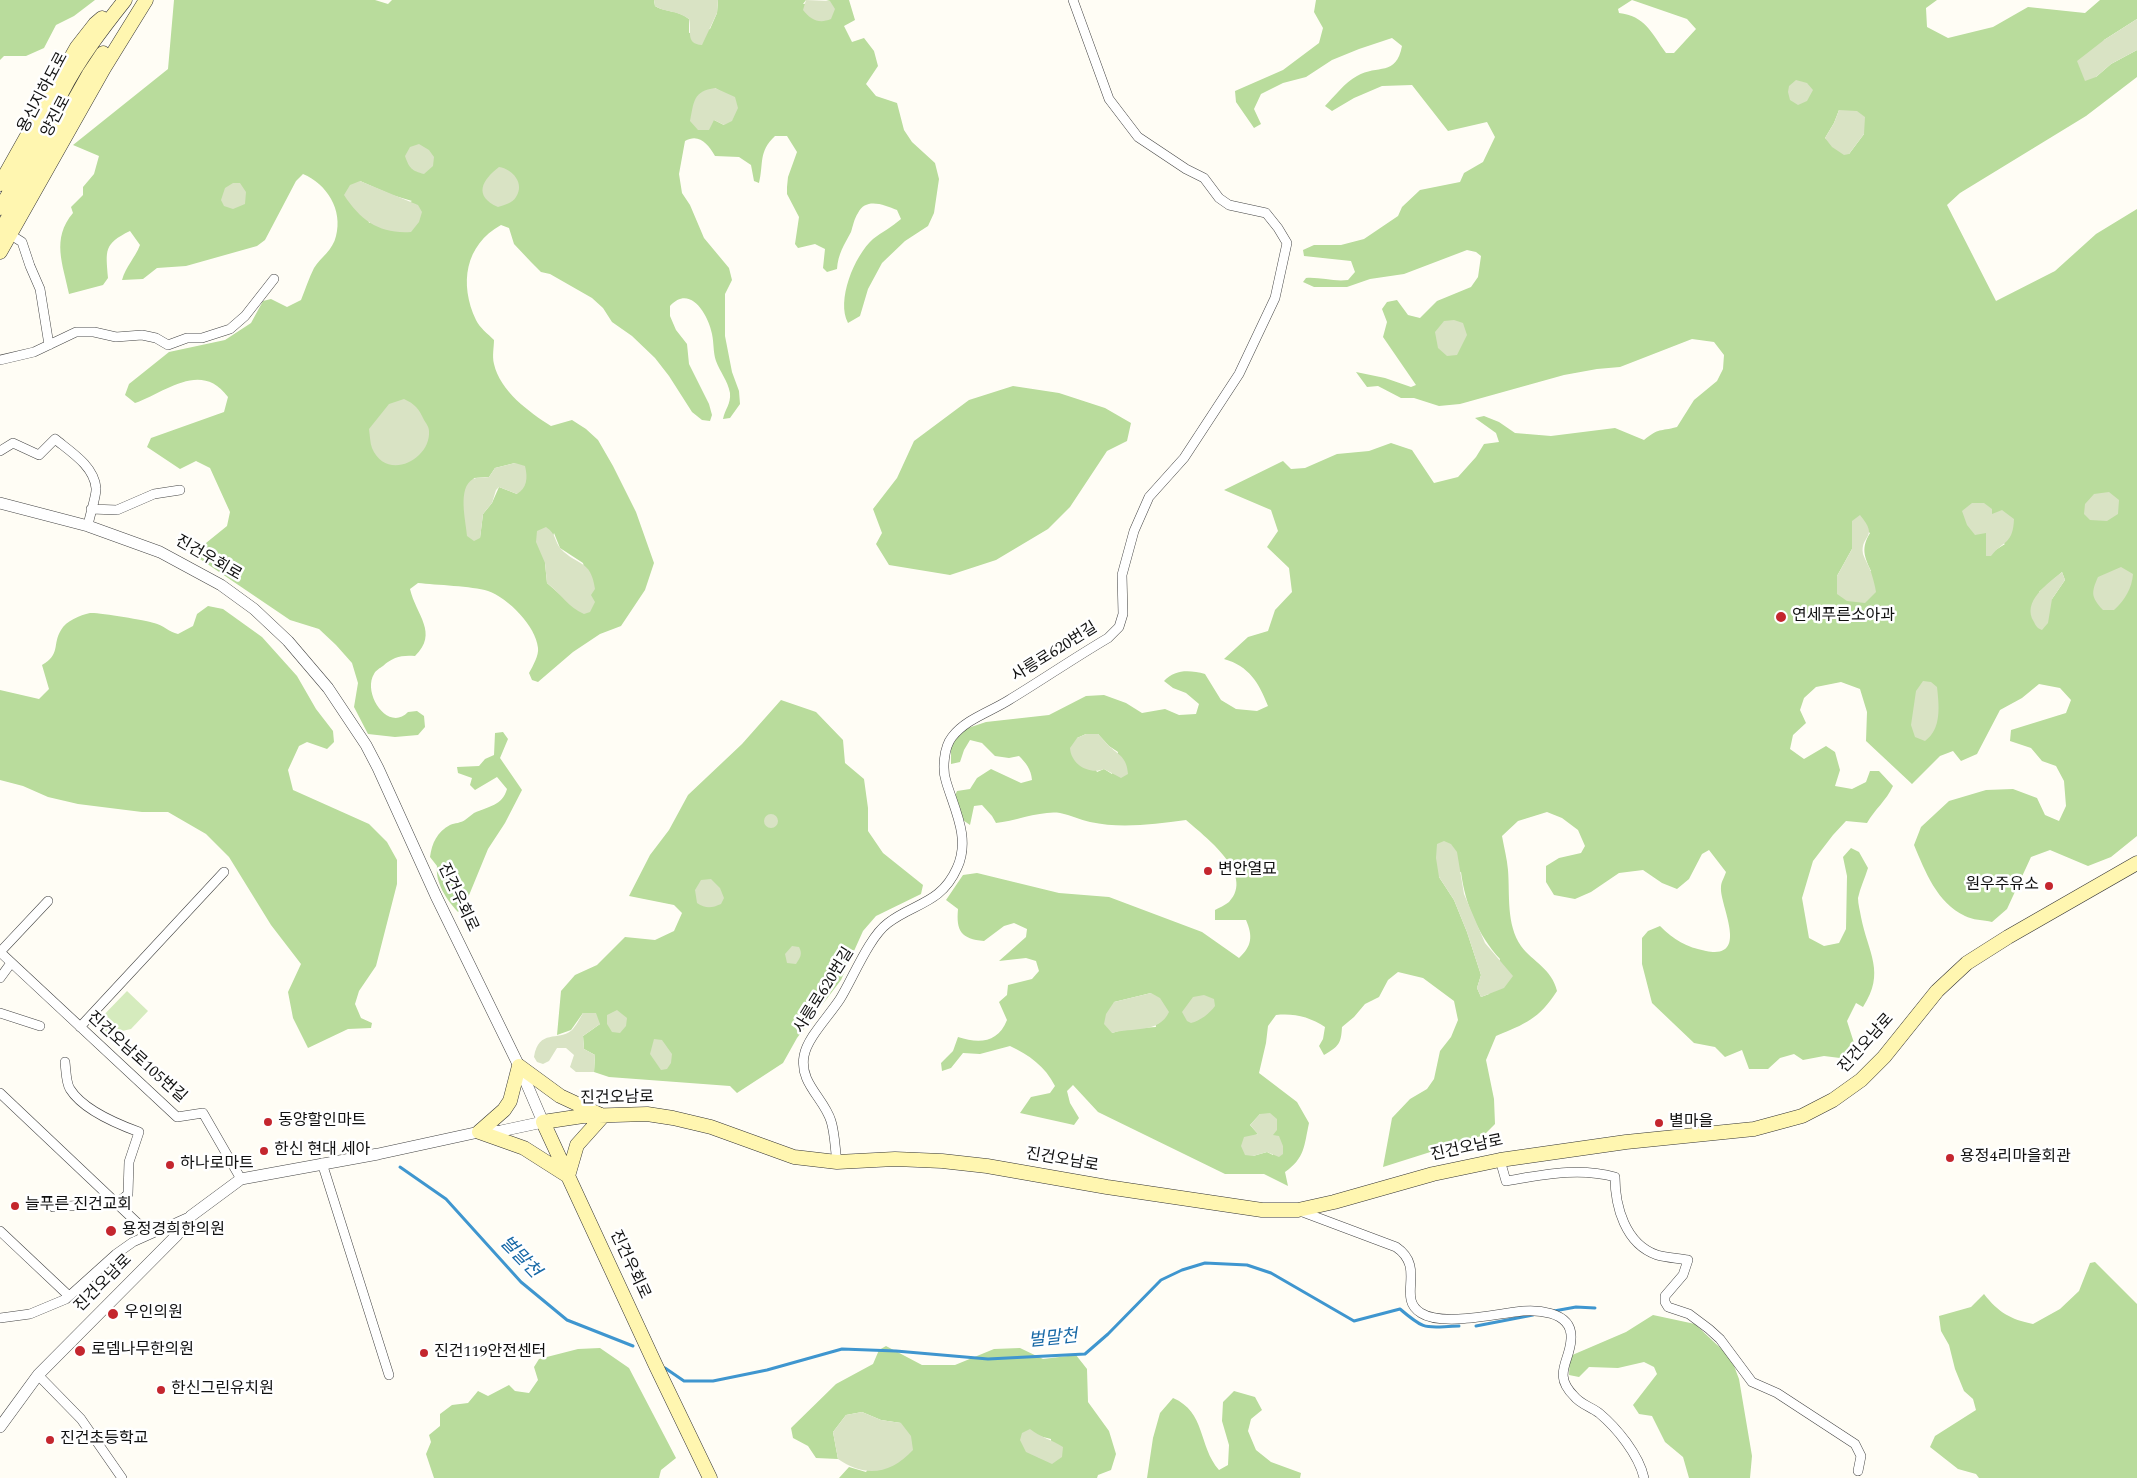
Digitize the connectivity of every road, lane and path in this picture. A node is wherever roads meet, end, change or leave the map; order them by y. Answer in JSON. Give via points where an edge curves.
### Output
{"nodes":[{"id":1,"x":125,"y":0,"type":"edge"},
{"id":2,"x":144,"y":0,"type":"edge"},
{"id":3,"x":1073,"y":0,"type":"edge"},
{"id":4,"x":0,"y":184,"type":"edge"},
{"id":5,"x":0,"y":208,"type":"edge"},
{"id":6,"x":6,"y":233,"type":"edge"},
{"id":7,"x":0,"y":252,"type":"edge"},
{"id":8,"x":274,"y":279,"type":"dead end"},
{"id":9,"x":49,"y":345,"type":"junction"},
{"id":10,"x":0,"y":360,"type":"edge"},
{"id":11,"x":0,"y":451,"type":"edge"},
{"id":12,"x":180,"y":490,"type":"dead end"},
{"id":13,"x":0,"y":503,"type":"edge"},
{"id":14,"x":91,"y":509,"type":"junction"},
{"id":15,"x":88,"y":526,"type":"junction"},
{"id":16,"x":2137,"y":862,"type":"edge"},
{"id":17,"x":224,"y":872,"type":"dead end"},
{"id":18,"x":48,"y":901,"type":"dead end"},
{"id":19,"x":0,"y":952,"type":"edge"},
{"id":20,"x":11,"y":963,"type":"junction"},
{"id":21,"x":0,"y":978,"type":"edge"},
{"id":22,"x":0,"y":1013,"type":"edge"},
{"id":23,"x":40,"y":1026,"type":"dead end"},
{"id":24,"x":80,"y":1027,"type":"junction"},
{"id":25,"x":65,"y":1062,"type":"dead end"},
{"id":26,"x":519,"y":1066,"type":"junction"},
{"id":27,"x":0,"y":1093,"type":"edge"},
{"id":28,"x":604,"y":1116,"type":"junction"},
{"id":29,"x":543,"y":1122,"type":"junction"},
{"id":30,"x":479,"y":1132,"type":"junction"},
{"id":31,"x":1500,"y":1160,"type":"junction"},
{"id":32,"x":837,"y":1162,"type":"junction"},
{"id":33,"x":322,"y":1163,"type":"junction"},
{"id":34,"x":568,"y":1176,"type":"junction"},
{"id":35,"x":241,"y":1179,"type":"junction"},
{"id":36,"x":118,"y":1203,"type":"junction"},
{"id":37,"x":53,"y":1207,"type":"dead end"},
{"id":38,"x":1298,"y":1210,"type":"junction"},
{"id":39,"x":191,"y":1216,"type":"junction"},
{"id":40,"x":0,"y":1231,"type":"edge"},
{"id":41,"x":149,"y":1234,"type":"junction"},
{"id":42,"x":69,"y":1296,"type":"junction"},
{"id":43,"x":0,"y":1318,"type":"edge"},
{"id":44,"x":38,"y":1374,"type":"junction"},
{"id":45,"x":388,"y":1375,"type":"dead end"},
{"id":46,"x":0,"y":1427,"type":"edge"},
{"id":47,"x":1858,"y":1471,"type":"dead end"},
{"id":48,"x":122,"y":1478,"type":"edge"},
{"id":49,"x":710,"y":1478,"type":"edge"},
{"id":50,"x":1644,"y":1478,"type":"edge"}],
"edges":[{"from":1,"to":4,"type":"main road","name":"양진로","via":[[95,24],[77,47]]},
{"from":1,"to":5,"type":"main road","name":"용신지하도로","via":[[84,54]]},
{"from":2,"to":6,"type":"main road","name":"양진로"},
{"from":3,"to":32,"type":"street","name":"사릉로620번길","via":[[1108,99],[1132,131],[1138,138],[1204,178],[1219,198],[1229,205],[1266,213],[1286,243],[1285,251],[1275,298],[1239,374],[1184,458],[1149,497],[1134,531],[1122,575],[1123,614],[1119,627],[1108,638],[1007,702],[964,725],[951,738],[945,755],[945,778],[962,827],[958,867],[945,886],[927,903],[888,923],[878,933],[804,1056],[804,1070],[810,1088],[831,1119]]},
{"from":6,"to":7,"type":"main road","name":"양진로"},
{"from":6,"to":9,"type":"street","via":[[22,242],[40,289]]},
{"from":8,"to":9,"type":"street","via":[[245,316],[230,329],[202,338],[187,338],[168,345],[142,335],[116,337],[76,332]]},
{"from":9,"to":10,"type":"street"},
{"from":11,"to":14,"type":"street","via":[[13,443],[39,455],[55,439],[80,459],[92,474],[97,490]]},
{"from":12,"to":14,"type":"street","via":[[154,494],[117,510]]},
{"from":13,"to":15,"type":"street","name":"진건우회로"},
{"from":14,"to":15,"type":"street"},
{"from":15,"to":26,"type":"street","name":"진건우회로","via":[[160,552],[221,585],[254,609],[288,641],[328,688],[378,768]]},
{"from":16,"to":31,"type":"main road","name":"진건오남로","via":[[1967,963],[1928,1001],[1873,1068],[1847,1091],[1818,1108],[1786,1122],[1754,1129],[1626,1142]]},
{"from":17,"to":24,"type":"street"},
{"from":18,"to":19,"type":"street"},
{"from":19,"to":20,"type":"street","name":"진건오남로105번길"},
{"from":20,"to":21,"type":"street"},
{"from":20,"to":24,"type":"street","name":"진건오남로105번길"},
{"from":22,"to":23,"type":"street"},
{"from":24,"to":35,"type":"street","name":"진건오남로105번길","via":[[178,1117],[203,1113]]},
{"from":25,"to":36,"type":"street","via":[[70,1088],[89,1107],[113,1122],[139,1132],[128,1162],[128,1194]]},
{"from":26,"to":28,"type":"main road","via":[[560,1096]]},
{"from":26,"to":29,"type":"street","name":"진건우회로"},
{"from":26,"to":30,"type":"main road","via":[[510,1101]]},
{"from":27,"to":36,"type":"street"},
{"from":28,"to":29,"type":"main road","name":"진건오남로"},
{"from":28,"to":32,"type":"main road","name":"진건오남로","via":[[647,1114],[673,1118],[711,1127],[794,1157]]},
{"from":28,"to":34,"type":"main road","via":[[577,1145]]},
{"from":29,"to":30,"type":"street","name":"진건오남로"},
{"from":29,"to":34,"type":"main road","name":"진건우회로"},
{"from":30,"to":33,"type":"street","name":"진건오남로"},
{"from":30,"to":34,"type":"main road","via":[[524,1148]]},
{"from":31,"to":38,"type":"main road","name":"진건오남로","via":[[1433,1174]]},
{"from":31,"to":47,"type":"street","via":[[1506,1181],[1571,1171],[1615,1177],[1618,1210],[1643,1248],[1657,1255],[1688,1260],[1683,1275],[1665,1296],[1668,1307],[1689,1314],[1710,1329],[1752,1382],[1777,1393],[1855,1444],[1860,1456]]},
{"from":32,"to":38,"type":"main road","name":"진건오남로","via":[[942,1161],[1262,1210]]},
{"from":33,"to":35,"type":"street","name":"진건오남로"},
{"from":33,"to":45,"type":"street"},
{"from":34,"to":49,"type":"main road","name":"진건우회로"},
{"from":35,"to":39,"type":"street","name":"진건오남로"},
{"from":36,"to":37,"type":"street"},
{"from":36,"to":41,"type":"street"},
{"from":38,"to":50,"type":"street","via":[[1404,1252],[1411,1265],[1413,1305],[1424,1315],[1463,1319],[1530,1309],[1551,1313],[1561,1319],[1572,1338],[1562,1374],[1570,1392],[1599,1413],[1628,1445]]},
{"from":39,"to":41,"type":"street"},
{"from":39,"to":44,"type":"street","name":"진건오남로","via":[[177,1235]]},
{"from":40,"to":42,"type":"street"},
{"from":41,"to":42,"type":"street","via":[[116,1254]]},
{"from":42,"to":43,"type":"street","via":[[30,1314]]},
{"from":44,"to":46,"type":"street","name":"진건오남로"},
{"from":44,"to":48,"type":"street","via":[[81,1419]]}]}
